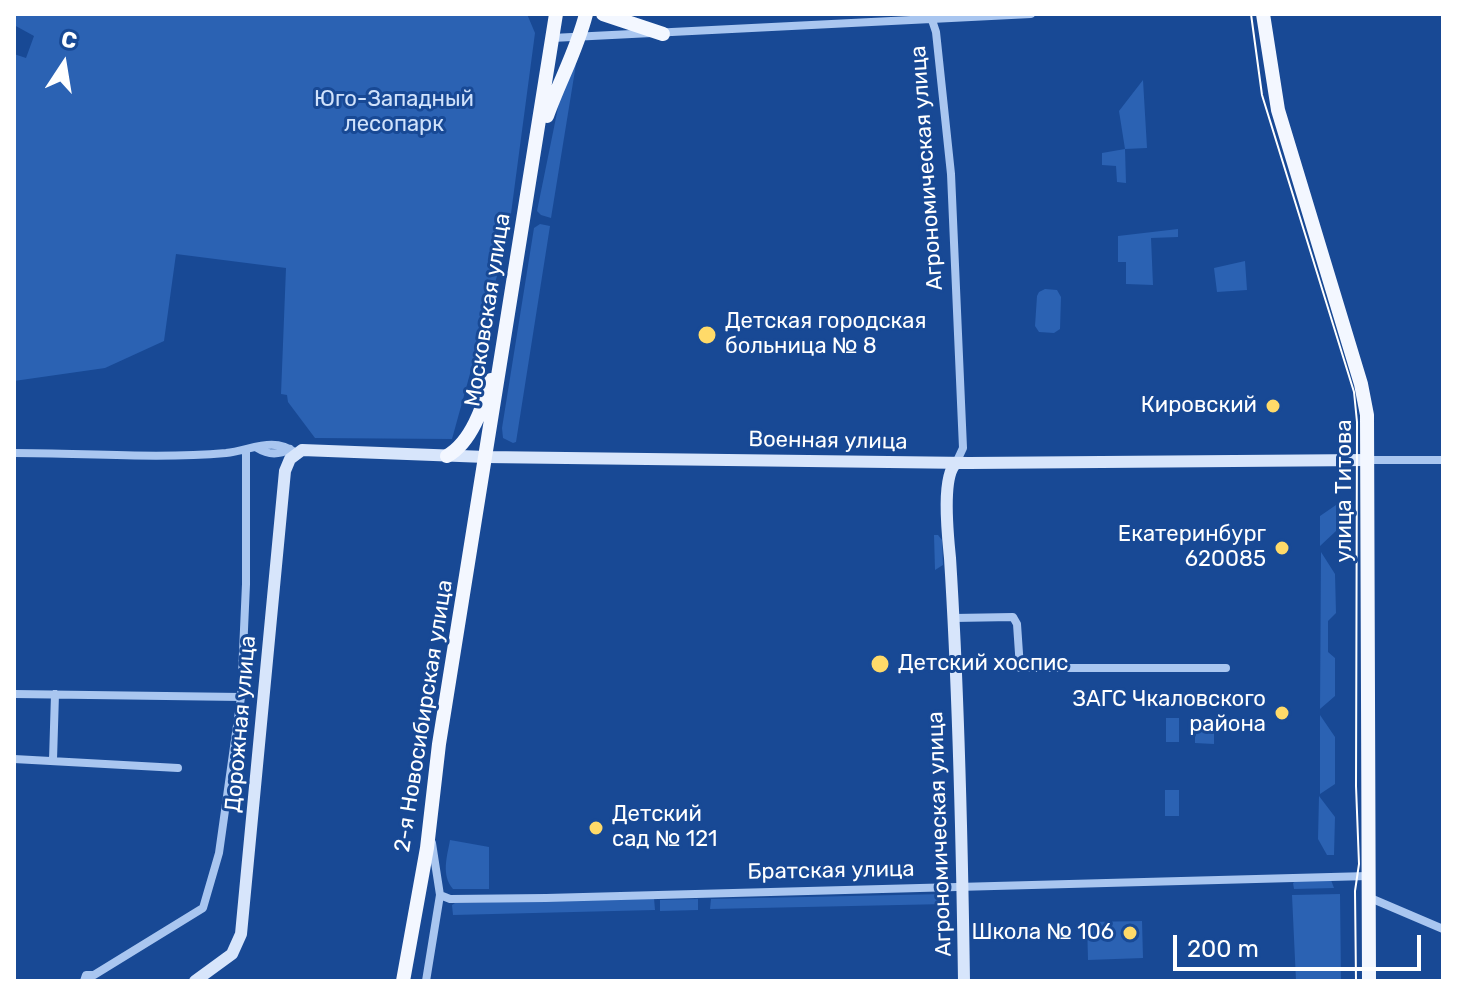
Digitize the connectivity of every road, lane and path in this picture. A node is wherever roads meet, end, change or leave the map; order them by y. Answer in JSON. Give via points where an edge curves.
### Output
{"nodes":[{"id":1,"x":556,"y":14,"type":"edge"},
{"id":2,"x":586,"y":14,"type":"edge"},
{"id":3,"x":603,"y":14,"type":"edge"},
{"id":4,"x":1031,"y":14,"type":"edge"},
{"id":5,"x":1263,"y":14,"type":"edge"},
{"id":6,"x":932,"y":20,"type":"junction"},
{"id":7,"x":663,"y":34,"type":"junction"},
{"id":8,"x":580,"y":37,"type":"junction"},
{"id":9,"x":552,"y":38,"type":"junction"},
{"id":10,"x":532,"y":171,"type":"junction"},
{"id":11,"x":503,"y":350,"type":"junction"},
{"id":12,"x":257,"y":448,"type":"junction"},
{"id":13,"x":246,"y":451,"type":"junction"},
{"id":14,"x":293,"y":451,"type":"junction"},
{"id":15,"x":14,"y":453,"type":"edge"},
{"id":16,"x":447,"y":456,"type":"junction"},
{"id":17,"x":486,"y":457,"type":"junction"},
{"id":18,"x":1367,"y":460,"type":"junction"},
{"id":19,"x":1443,"y":460,"type":"edge"},
{"id":20,"x":956,"y":463,"type":"junction"},
{"id":21,"x":954,"y":618,"type":"junction"},
{"id":22,"x":1226,"y":668,"type":"dead end"},
{"id":23,"x":14,"y":694,"type":"edge"},
{"id":24,"x":55,"y":694,"type":"junction"},
{"id":25,"x":241,"y":697,"type":"junction"},
{"id":26,"x":14,"y":759,"type":"edge"},
{"id":27,"x":53,"y":760,"type":"junction"},
{"id":28,"x":178,"y":768,"type":"dead end"},
{"id":29,"x":430,"y":826,"type":"junction"},
{"id":30,"x":1368,"y":876,"type":"junction"},
{"id":31,"x":961,"y":886,"type":"junction"},
{"id":32,"x":419,"y":894,"type":"junction"},
{"id":33,"x":1368,"y":897,"type":"junction"},
{"id":34,"x":439,"y":899,"type":"junction"},
{"id":35,"x":1443,"y":929,"type":"edge"},
{"id":36,"x":84,"y":981,"type":"edge"},
{"id":37,"x":195,"y":981,"type":"edge"},
{"id":38,"x":403,"y":981,"type":"edge"},
{"id":39,"x":426,"y":981,"type":"edge"},
{"id":40,"x":964,"y":981,"type":"edge"},
{"id":41,"x":1369,"y":981,"type":"edge"}],
"edges":[{"from":1,"to":9,"type":"main road","name":"Московская улица"},
{"from":2,"to":8,"type":"main road","name":"Московская улица"},
{"from":3,"to":7,"type":"main road"},
{"from":4,"to":6,"type":"street"},
{"from":5,"to":18,"type":"main road","name":"улица Титова","via":[[1278,110],[1366,403]]},
{"from":6,"to":7,"type":"street"},
{"from":6,"to":20,"type":"street","name":"Агрономическая улица","via":[[954,215],[963,448]]},
{"from":7,"to":8,"type":"street"},
{"from":8,"to":9,"type":"street"},
{"from":8,"to":10,"type":"main road","name":"Московская улица","via":[[555,94]]},
{"from":9,"to":10,"type":"main road","name":"Московская улица"},
{"from":10,"to":11,"type":"main road","name":"Московская улица"},
{"from":11,"to":16,"type":"main road","via":[[483,407],[461,446]]},
{"from":11,"to":17,"type":"main road","name":"Московская улица"},
{"from":12,"to":13,"type":"street"},
{"from":12,"to":14,"type":"street","name":"Военная улица"},
{"from":12,"to":14,"type":"street","name":"Военная улица","via":[[270,443]]},
{"from":13,"to":15,"type":"street"},
{"from":13,"to":25,"type":"street"},
{"from":14,"to":16,"type":"street","name":"Военная улица"},
{"from":14,"to":37,"type":"street","name":"Дорожная улица","via":[[283,486],[241,934],[232,954]]},
{"from":16,"to":17,"type":"street","name":"Военная улица"},
{"from":17,"to":20,"type":"street","name":"Военная улица"},
{"from":17,"to":29,"type":"main road","name":"2-я Новосибирская улица"},
{"from":18,"to":19,"type":"street"},
{"from":18,"to":20,"type":"street","name":"Военная улица"},
{"from":18,"to":30,"type":"main road","name":"улица Титова"},
{"from":20,"to":21,"type":"street","name":"Агрономическая улица","via":[[947,479]]},
{"from":21,"to":22,"type":"street","via":[[1013,617],[1020,668]]},
{"from":21,"to":31,"type":"street","name":"Агрономическая улица"},
{"from":23,"to":24,"type":"street"},
{"from":24,"to":25,"type":"street"},
{"from":24,"to":27,"type":"street"},
{"from":25,"to":36,"type":"street","via":[[219,853],[203,908],[86,975]]},
{"from":26,"to":27,"type":"street"},
{"from":27,"to":28,"type":"street"},
{"from":29,"to":32,"type":"main road","name":"2-я Новосибирская улица"},
{"from":29,"to":34,"type":"street"},
{"from":30,"to":31,"type":"street","name":"Братская улица"},
{"from":30,"to":33,"type":"main road","name":"улица Титова"},
{"from":31,"to":34,"type":"street","name":"Братская улица"},
{"from":31,"to":40,"type":"street","name":"Агрономическая улица"},
{"from":32,"to":34,"type":"street","name":"Братская улица"},
{"from":32,"to":38,"type":"main road","name":"2-я Новосибирская улица"},
{"from":33,"to":35,"type":"street"},
{"from":33,"to":41,"type":"main road","name":"улица Титова"},
{"from":34,"to":39,"type":"street"}]}
